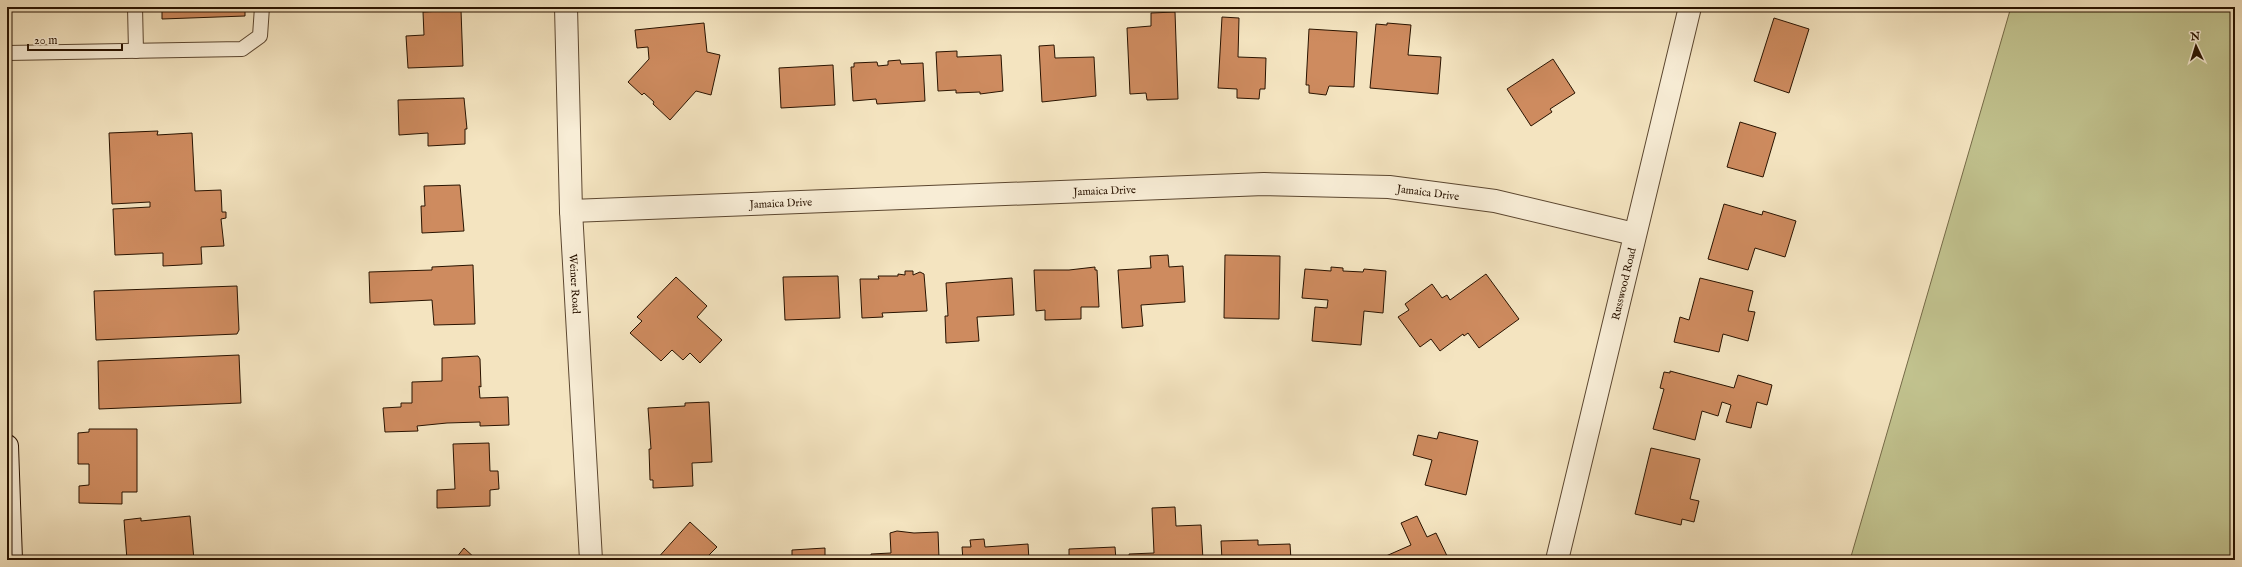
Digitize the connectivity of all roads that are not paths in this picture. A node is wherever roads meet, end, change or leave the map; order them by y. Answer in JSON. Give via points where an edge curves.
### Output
{"nodes":[{"id":1,"x":135,"y":7,"type":"edge"},
{"id":2,"x":262,"y":7,"type":"edge"},
{"id":3,"x":566,"y":7,"type":"edge"},
{"id":4,"x":1690,"y":7,"type":"edge"},
{"id":5,"x":136,"y":51,"type":"junction"},
{"id":6,"x":7,"y":53,"type":"edge"},
{"id":7,"x":571,"y":211,"type":"junction"},
{"id":8,"x":1634,"y":234,"type":"junction"},
{"id":9,"x":7,"y":446,"type":"edge"},
{"id":10,"x":11,"y":560,"type":"edge"},
{"id":11,"x":591,"y":560,"type":"edge"},
{"id":12,"x":1557,"y":560,"type":"edge"}],
"edges":[{"from":1,"to":5,"type":"lane"},
{"from":2,"to":5,"type":"lane","via":[[260,36],[242,49]]},
{"from":3,"to":7,"type":"street","name":"Weiner Road"},
{"from":4,"to":8,"type":"street","name":"Russwood Road"},
{"from":5,"to":6,"type":"lane"},
{"from":7,"to":8,"type":"street","name":"Jamaica Drive","via":[[1264,184],[1389,187],[1487,200]]},
{"from":7,"to":11,"type":"street","name":"Weiner Road"},
{"from":8,"to":12,"type":"street","name":"Russwood Road"},
{"from":9,"to":10,"type":"street"}]}
